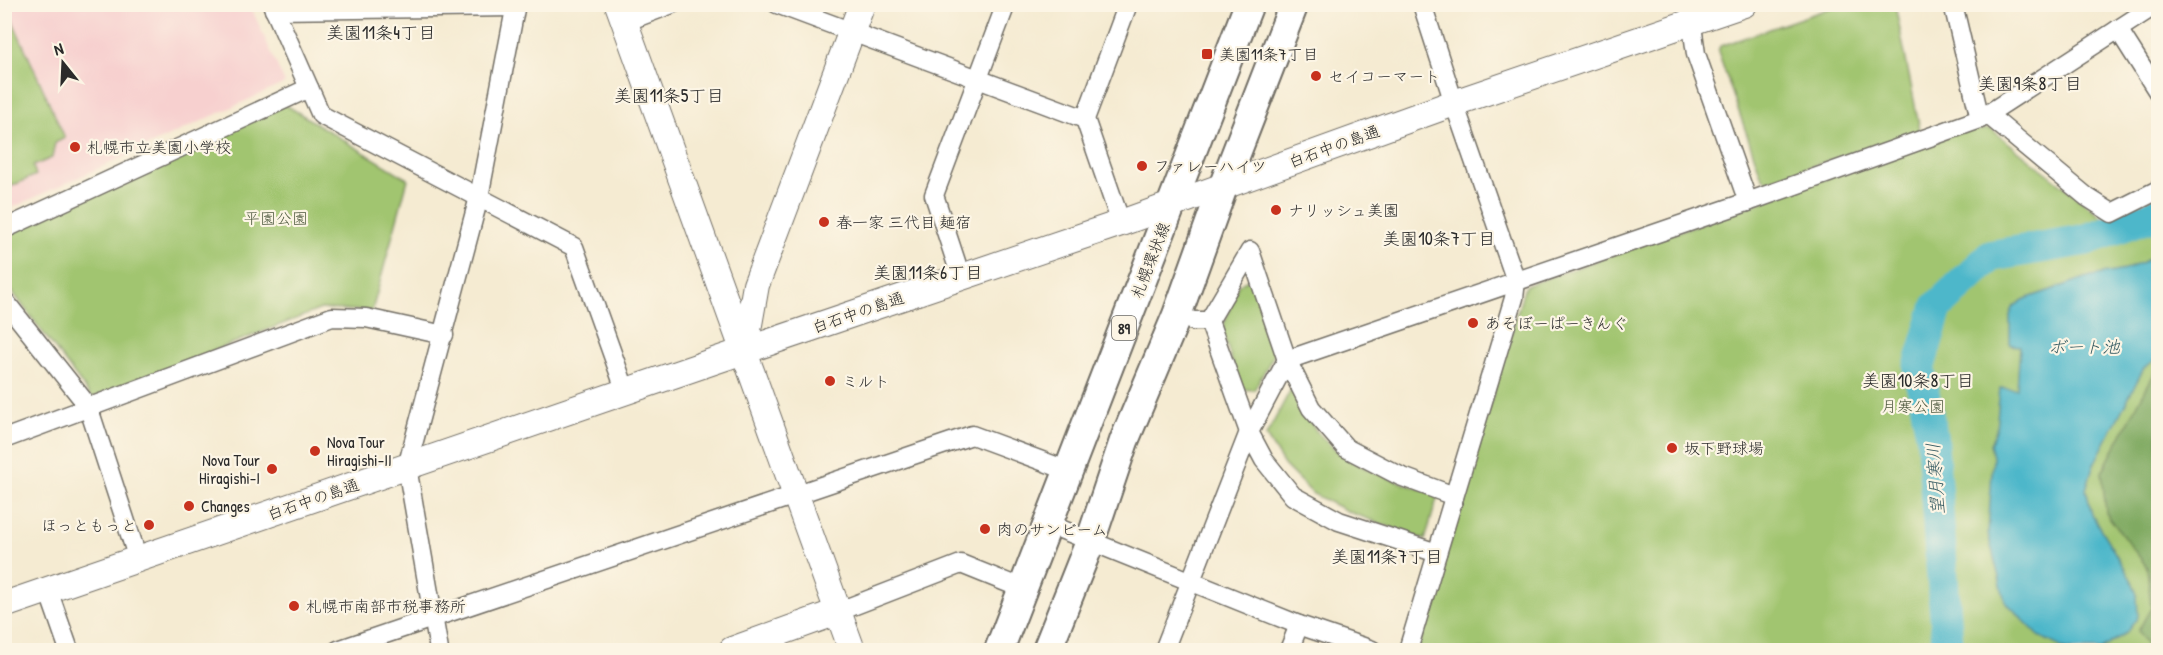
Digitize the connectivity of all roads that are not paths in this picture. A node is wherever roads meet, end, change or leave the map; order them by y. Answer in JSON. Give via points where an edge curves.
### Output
{"nodes":[{"id":1,"x":672,"y":4,"type":"edge"},
{"id":2,"x":777,"y":4,"type":"edge"},
{"id":3,"x":862,"y":4,"type":"edge"},
{"id":4,"x":1006,"y":4,"type":"edge"},
{"id":5,"x":1128,"y":4,"type":"edge"},
{"id":6,"x":1249,"y":4,"type":"edge"},
{"id":7,"x":1294,"y":4,"type":"edge"},
{"id":8,"x":1422,"y":4,"type":"edge"},
{"id":9,"x":1744,"y":4,"type":"edge"},
{"id":10,"x":1953,"y":4,"type":"edge"},
{"id":11,"x":2157,"y":4,"type":"edge"},
{"id":12,"x":516,"y":6,"type":"edge"},
{"id":13,"x":273,"y":7,"type":"edge"},
{"id":14,"x":621,"y":13,"type":"edge"},
{"id":15,"x":1690,"y":14,"type":"edge"},
{"id":16,"x":2118,"y":29,"type":"junction"},
{"id":17,"x":851,"y":33,"type":"junction"},
{"id":18,"x":979,"y":79,"type":"junction"},
{"id":19,"x":309,"y":88,"type":"junction"},
{"id":20,"x":2158,"y":92,"type":"edge"},
{"id":21,"x":1454,"y":103,"type":"junction"},
{"id":22,"x":1984,"y":117,"type":"junction"},
{"id":23,"x":1085,"y":119,"type":"junction"},
{"id":24,"x":1223,"y":187,"type":"junction"},
{"id":25,"x":2158,"y":190,"type":"edge"},
{"id":26,"x":479,"y":197,"type":"junction"},
{"id":27,"x":1748,"y":202,"type":"junction"},
{"id":28,"x":1172,"y":205,"type":"junction"},
{"id":29,"x":1121,"y":223,"type":"junction"},
{"id":30,"x":4,"y":229,"type":"edge"},
{"id":31,"x":961,"y":277,"type":"junction"},
{"id":32,"x":1516,"y":281,"type":"junction"},
{"id":33,"x":4,"y":300,"type":"edge"},
{"id":34,"x":1177,"y":315,"type":"junction"},
{"id":35,"x":1209,"y":321,"type":"junction"},
{"id":36,"x":444,"y":335,"type":"junction"},
{"id":37,"x":744,"y":351,"type":"junction"},
{"id":38,"x":1287,"y":360,"type":"junction"},
{"id":39,"x":626,"y":392,"type":"junction"},
{"id":40,"x":88,"y":406,"type":"junction"},
{"id":41,"x":1249,"y":432,"type":"junction"},
{"id":42,"x":4,"y":439,"type":"edge"},
{"id":43,"x":407,"y":467,"type":"junction"},
{"id":44,"x":1069,"y":471,"type":"junction"},
{"id":45,"x":795,"y":495,"type":"junction"},
{"id":46,"x":1454,"y":496,"type":"junction"},
{"id":47,"x":1048,"y":524,"type":"junction"},
{"id":48,"x":1090,"y":542,"type":"junction"},
{"id":49,"x":1437,"y":553,"type":"junction"},
{"id":50,"x":138,"y":559,"type":"junction"},
{"id":51,"x":1190,"y":582,"type":"junction"},
{"id":52,"x":1023,"y":589,"type":"junction"},
{"id":53,"x":48,"y":590,"type":"junction"},
{"id":54,"x":4,"y":605,"type":"edge"},
{"id":55,"x":837,"y":612,"type":"junction"},
{"id":56,"x":432,"y":618,"type":"junction"},
{"id":57,"x":1299,"y":625,"type":"junction"},
{"id":58,"x":69,"y":651,"type":"edge"},
{"id":59,"x":339,"y":651,"type":"edge"},
{"id":60,"x":439,"y":651,"type":"edge"},
{"id":61,"x":732,"y":651,"type":"edge"},
{"id":62,"x":852,"y":651,"type":"edge"},
{"id":63,"x":999,"y":651,"type":"edge"},
{"id":64,"x":1047,"y":651,"type":"edge"},
{"id":65,"x":1164,"y":651,"type":"edge"},
{"id":66,"x":1289,"y":651,"type":"edge"},
{"id":67,"x":1372,"y":651,"type":"edge"},
{"id":68,"x":1408,"y":651,"type":"edge"}],
"edges":[{"from":1,"to":14,"type":"street"},
{"from":2,"to":17,"type":"street"},
{"from":3,"to":17,"type":"street"},
{"from":4,"to":18,"type":"street"},
{"from":5,"to":23,"type":"street"},
{"from":6,"to":28,"type":"main road","name":"札幌環状線","number":"89"},
{"from":7,"to":24,"type":"main road"},
{"from":8,"to":21,"type":"street"},
{"from":9,"to":15,"type":"street","name":"白石中の島通"},
{"from":10,"to":22,"type":"street"},
{"from":11,"to":16,"type":"street"},
{"from":12,"to":13,"type":"street"},
{"from":12,"to":26,"type":"street"},
{"from":13,"to":19,"type":"street"},
{"from":14,"to":37,"type":"street"},
{"from":15,"to":21,"type":"street","name":"白石中の島通"},
{"from":15,"to":27,"type":"street","via":[[1696,54]]},
{"from":16,"to":20,"type":"street"},
{"from":16,"to":22,"type":"street"},
{"from":17,"to":18,"type":"street"},
{"from":17,"to":37,"type":"street","via":[[756,285]]},
{"from":18,"to":23,"type":"street"},
{"from":18,"to":31,"type":"street","via":[[934,195]]},
{"from":19,"to":26,"type":"street","via":[[321,115]]},
{"from":19,"to":30,"type":"street"},
{"from":21,"to":24,"type":"street","name":"白石中の島通"},
{"from":21,"to":32,"type":"street"},
{"from":22,"to":25,"type":"street","via":[[2112,213]]},
{"from":22,"to":27,"type":"street"},
{"from":23,"to":29,"type":"street"},
{"from":24,"to":28,"type":"street","name":"白石中の島通"},
{"from":24,"to":34,"type":"main road"},
{"from":26,"to":36,"type":"street"},
{"from":26,"to":39,"type":"street","via":[[574,247]]},
{"from":27,"to":32,"type":"street"},
{"from":28,"to":29,"type":"street","name":"白石中の島通"},
{"from":28,"to":44,"type":"main road","name":"札幌環状線","number":"89"},
{"from":29,"to":31,"type":"street","name":"白石中の島通"},
{"from":31,"to":37,"type":"street","name":"白石中の島通"},
{"from":32,"to":38,"type":"street"},
{"from":32,"to":46,"type":"street"},
{"from":33,"to":40,"type":"street"},
{"from":34,"to":35,"type":"street"},
{"from":34,"to":48,"type":"main road","via":[[1124,441]]},
{"from":35,"to":38,"type":"street","via":[[1250,250]]},
{"from":35,"to":41,"type":"street"},
{"from":36,"to":40,"type":"street","via":[[366,318],[332,317]]},
{"from":36,"to":43,"type":"street"},
{"from":37,"to":39,"type":"street","name":"白石中の島通"},
{"from":37,"to":45,"type":"street"},
{"from":38,"to":41,"type":"street"},
{"from":38,"to":46,"type":"street","via":[[1311,408],[1346,448],[1400,476]]},
{"from":39,"to":43,"type":"street","name":"白石中の島通"},
{"from":40,"to":42,"type":"street"},
{"from":40,"to":50,"type":"street"},
{"from":41,"to":49,"type":"street","via":[[1264,460],[1293,496],[1339,521]]},
{"from":41,"to":51,"type":"street"},
{"from":43,"to":50,"type":"street","name":"白石中の島通"},
{"from":43,"to":56,"type":"street"},
{"from":44,"to":45,"type":"street","via":[[972,435]]},
{"from":44,"to":47,"type":"main road","name":"札幌環状線","number":"89"},
{"from":45,"to":55,"type":"street"},
{"from":45,"to":56,"type":"street"},
{"from":46,"to":49,"type":"street"},
{"from":47,"to":48,"type":"street"},
{"from":47,"to":52,"type":"main road","name":"札幌環状線","number":"89"},
{"from":48,"to":51,"type":"street"},
{"from":48,"to":64,"type":"main road"},
{"from":49,"to":68,"type":"street"},
{"from":50,"to":53,"type":"street","name":"白石中の島通"},
{"from":51,"to":57,"type":"street"},
{"from":51,"to":65,"type":"street"},
{"from":52,"to":55,"type":"street","via":[[961,564]]},
{"from":52,"to":63,"type":"main road","name":"札幌環状線","number":"89"},
{"from":53,"to":54,"type":"street","name":"白石中の島通"},
{"from":53,"to":58,"type":"street"},
{"from":55,"to":61,"type":"street"},
{"from":55,"to":62,"type":"street"},
{"from":56,"to":59,"type":"street"},
{"from":56,"to":60,"type":"street"},
{"from":57,"to":66,"type":"street"},
{"from":57,"to":67,"type":"street"}]}
